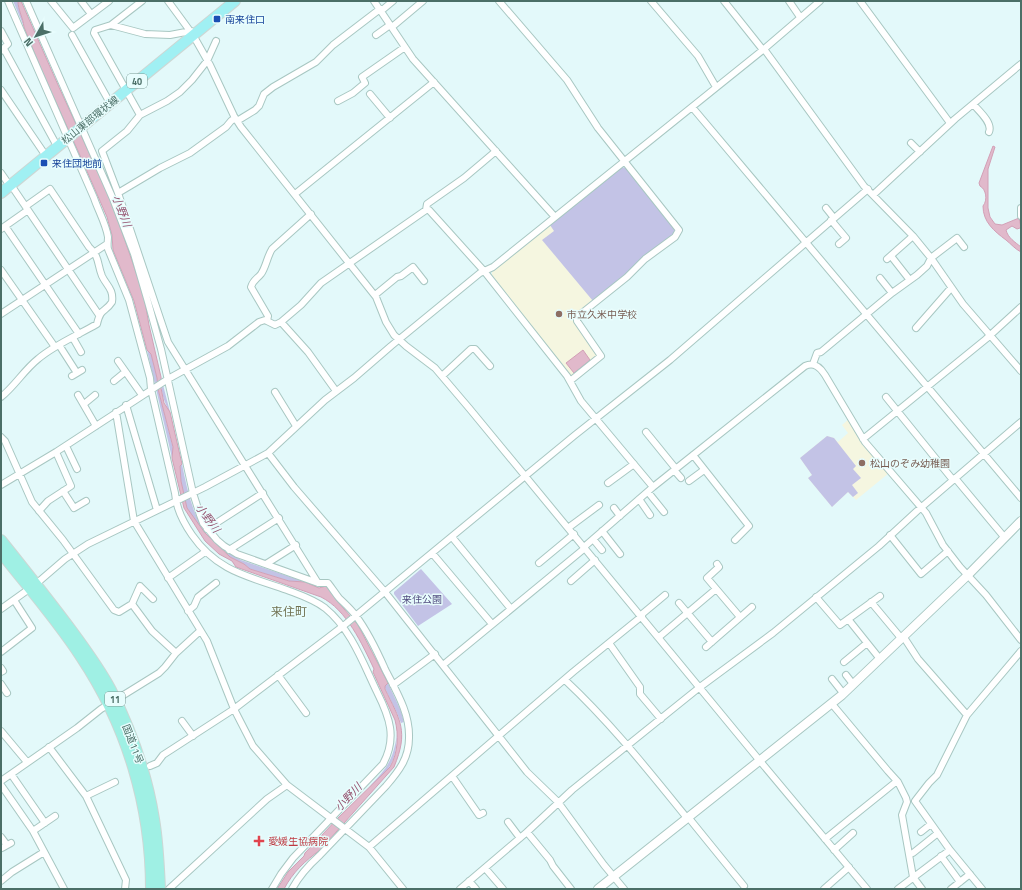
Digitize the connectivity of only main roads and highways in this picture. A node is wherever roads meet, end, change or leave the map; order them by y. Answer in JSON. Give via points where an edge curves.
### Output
{"nodes":[{"id":1,"x":235,"y":1,"type":"edge"},
{"id":2,"x":1,"y":193,"type":"edge"},
{"id":3,"x":1,"y":540,"type":"edge"},
{"id":4,"x":1,"y":553,"type":"edge"},
{"id":5,"x":33,"y":587,"type":"junction"},
{"id":6,"x":112,"y":702,"type":"junction"},
{"id":7,"x":151,"y":889,"type":"edge"},
{"id":8,"x":160,"y":889,"type":"edge"}],
"edges":[{"from":1,"to":2,"type":"main road","name":"松山東部環状線","number":"40","via":[[192,33]]},
{"from":3,"to":5,"type":"highway","name":"国道11号","number":"11"},
{"from":4,"to":5,"type":"highway","name":"国道11号","number":"11"},
{"from":5,"to":6,"type":"highway","name":"国道11号","number":"11","via":[[86,650],[110,689]]},
{"from":6,"to":7,"type":"highway","name":"国道11号","number":"11","via":[[143,804],[150,853]]},
{"from":6,"to":8,"type":"highway","name":"国道11号","number":"11","via":[[136,748],[148,789],[157,840]]}]}
